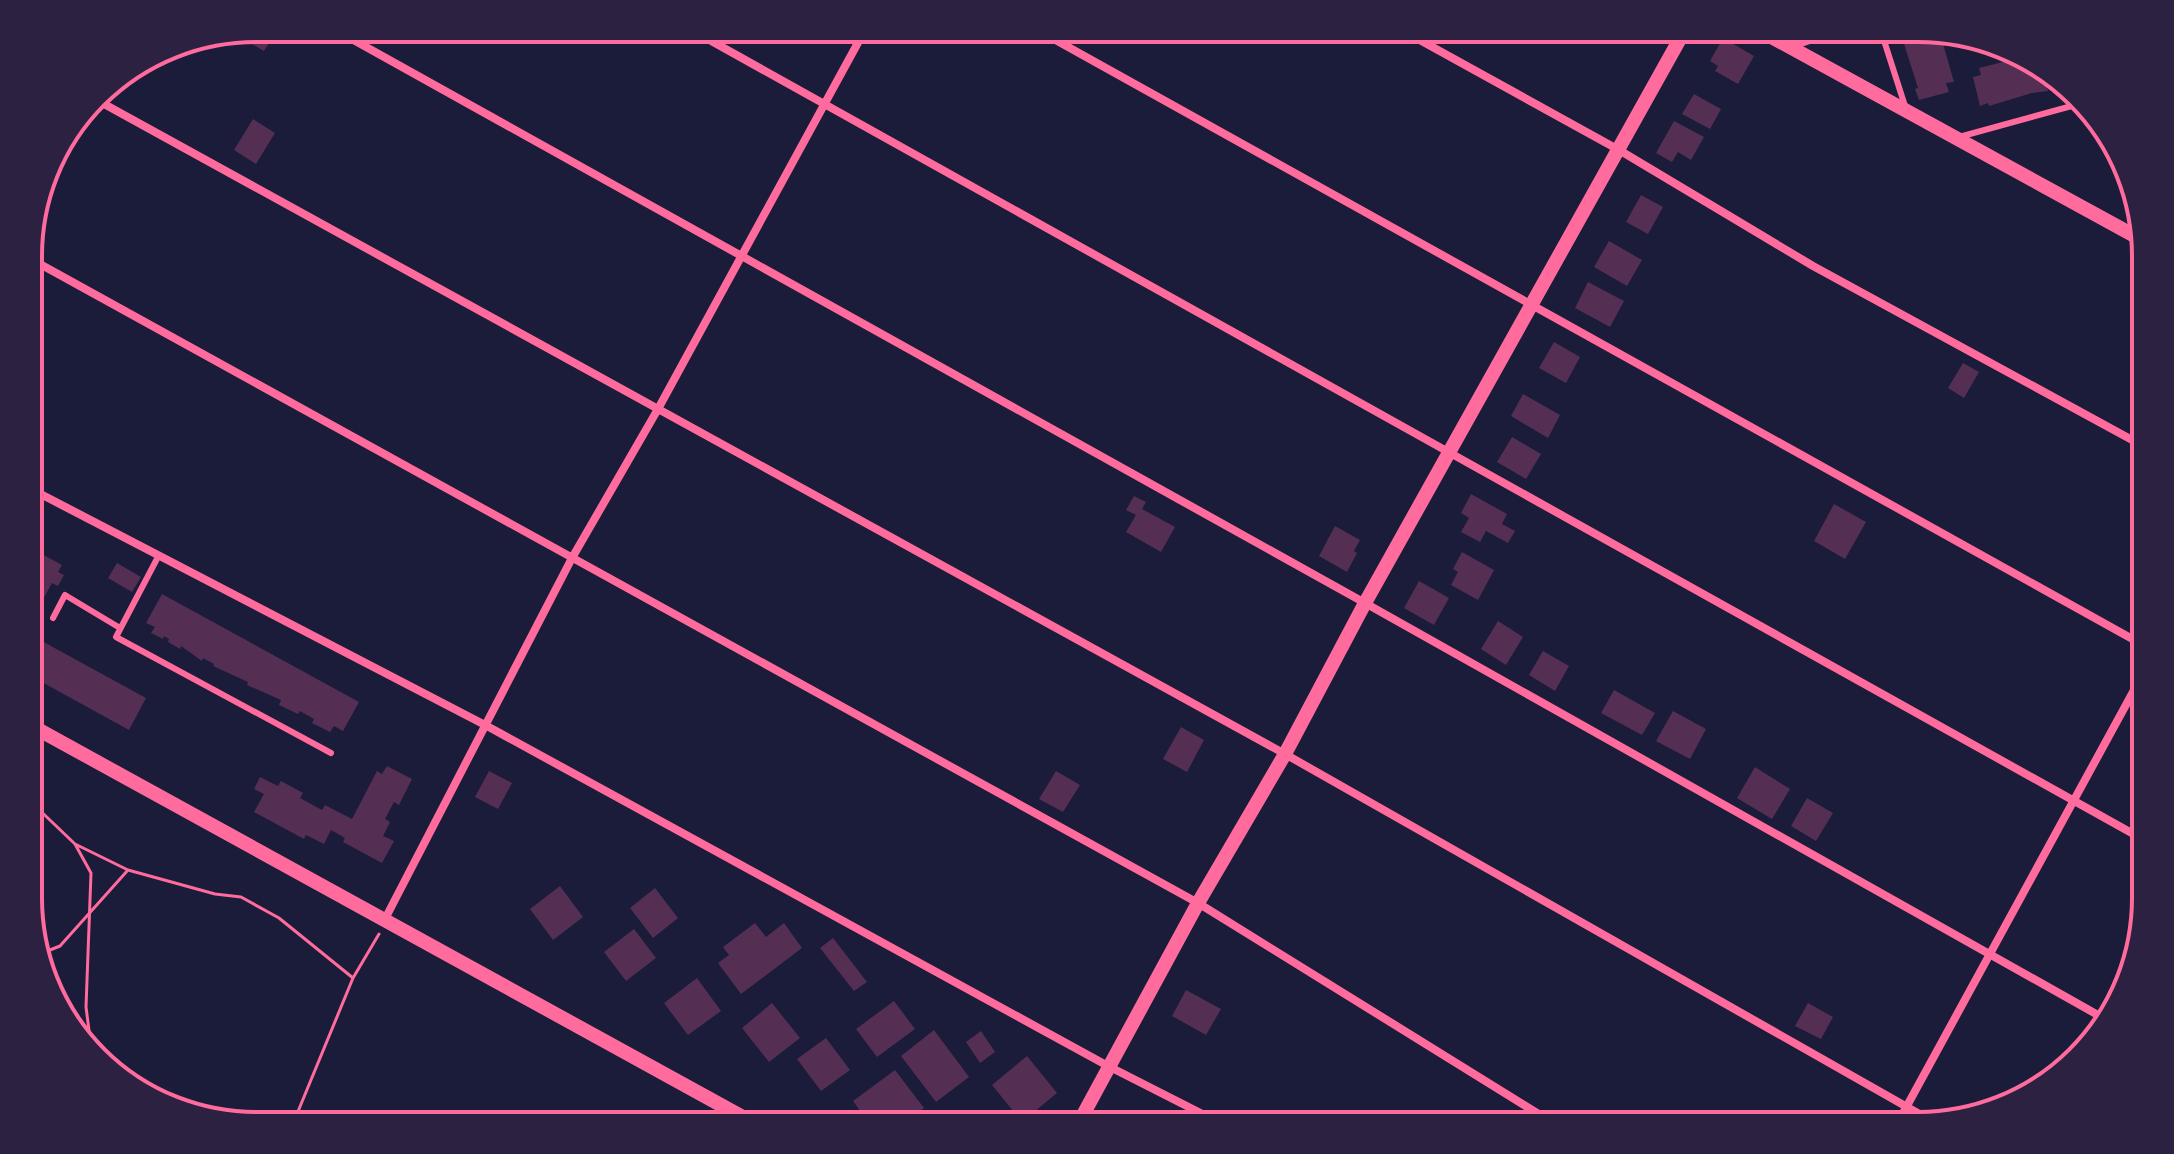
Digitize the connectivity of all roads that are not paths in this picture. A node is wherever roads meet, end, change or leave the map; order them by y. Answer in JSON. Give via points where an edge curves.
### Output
{"nodes":[{"id":1,"x":357,"y":42,"type":"edge"},
{"id":2,"x":713,"y":42,"type":"edge"},
{"id":3,"x":858,"y":42,"type":"edge"},
{"id":4,"x":1059,"y":42,"type":"edge"},
{"id":5,"x":1423,"y":42,"type":"edge"},
{"id":6,"x":1678,"y":42,"type":"edge"},
{"id":7,"x":1781,"y":42,"type":"edge"},
{"id":8,"x":1806,"y":42,"type":"edge"},
{"id":9,"x":1884,"y":42,"type":"edge"},
{"id":10,"x":1790,"y":47,"type":"junction"},
{"id":11,"x":824,"y":103,"type":"junction"},
{"id":12,"x":105,"y":105,"type":"edge"},
{"id":13,"x":2070,"y":106,"type":"edge"},
{"id":14,"x":1907,"y":113,"type":"junction"},
{"id":15,"x":1953,"y":139,"type":"junction"},
{"id":16,"x":1619,"y":150,"type":"junction"},
{"id":17,"x":2130,"y":233,"type":"edge"},
{"id":18,"x":741,"y":254,"type":"junction"},
{"id":19,"x":42,"y":265,"type":"edge"},
{"id":20,"x":1532,"y":303,"type":"junction"},
{"id":21,"x":658,"y":409,"type":"junction"},
{"id":22,"x":2132,"y":440,"type":"edge"},
{"id":23,"x":1449,"y":452,"type":"junction"},
{"id":24,"x":42,"y":495,"type":"edge"},
{"id":25,"x":159,"y":555,"type":"junction"},
{"id":26,"x":572,"y":558,"type":"junction"},
{"id":27,"x":1365,"y":603,"type":"junction"},
{"id":28,"x":53,"y":618,"type":"dead end"},
{"id":29,"x":120,"y":628,"type":"junction"},
{"id":30,"x":2132,"y":639,"type":"edge"},
{"id":31,"x":2132,"y":694,"type":"edge"},
{"id":32,"x":487,"y":726,"type":"junction"},
{"id":33,"x":42,"y":732,"type":"edge"},
{"id":34,"x":331,"y":753,"type":"dead end"},
{"id":35,"x":1285,"y":754,"type":"junction"},
{"id":36,"x":2075,"y":801,"type":"junction"},
{"id":37,"x":2132,"y":833,"type":"edge"},
{"id":38,"x":1198,"y":903,"type":"junction"},
{"id":39,"x":385,"y":919,"type":"junction"},
{"id":40,"x":1988,"y":955,"type":"junction"},
{"id":41,"x":2097,"y":1015,"type":"edge"},
{"id":42,"x":1108,"y":1066,"type":"junction"},
{"id":43,"x":1906,"y":1107,"type":"junction"},
{"id":44,"x":734,"y":1112,"type":"edge"},
{"id":45,"x":1084,"y":1112,"type":"edge"},
{"id":46,"x":1198,"y":1112,"type":"edge"},
{"id":47,"x":1535,"y":1112,"type":"edge"},
{"id":48,"x":1903,"y":1112,"type":"edge"},
{"id":49,"x":1915,"y":1112,"type":"edge"}],
"edges":[{"from":1,"to":18,"type":"street"},
{"from":2,"to":11,"type":"street"},
{"from":3,"to":11,"type":"street"},
{"from":4,"to":20,"type":"street"},
{"from":5,"to":16,"type":"street"},
{"from":6,"to":16,"type":"street"},
{"from":7,"to":10,"type":"street"},
{"from":8,"to":10,"type":"lane"},
{"from":9,"to":14,"type":"lane"},
{"from":10,"to":14,"type":"street"},
{"from":11,"to":18,"type":"street"},
{"from":11,"to":23,"type":"street"},
{"from":12,"to":21,"type":"street"},
{"from":13,"to":15,"type":"lane"},
{"from":14,"to":15,"type":"street"},
{"from":15,"to":17,"type":"street"},
{"from":16,"to":20,"type":"street"},
{"from":16,"to":22,"type":"street","via":[[1813,266]]},
{"from":18,"to":21,"type":"street"},
{"from":18,"to":27,"type":"street"},
{"from":19,"to":26,"type":"street"},
{"from":20,"to":23,"type":"street"},
{"from":20,"to":30,"type":"street"},
{"from":21,"to":26,"type":"street"},
{"from":21,"to":35,"type":"street"},
{"from":23,"to":27,"type":"street"},
{"from":23,"to":36,"type":"street"},
{"from":24,"to":25,"type":"street"},
{"from":25,"to":29,"type":"lane"},
{"from":25,"to":32,"type":"street"},
{"from":26,"to":32,"type":"street"},
{"from":26,"to":38,"type":"street"},
{"from":27,"to":35,"type":"street"},
{"from":27,"to":40,"type":"street"},
{"from":28,"to":29,"type":"lane","via":[[65,595]]},
{"from":29,"to":34,"type":"lane","via":[[116,637]]},
{"from":31,"to":36,"type":"street"},
{"from":32,"to":39,"type":"street"},
{"from":32,"to":42,"type":"street"},
{"from":33,"to":39,"type":"street"},
{"from":35,"to":38,"type":"street"},
{"from":35,"to":43,"type":"street"},
{"from":36,"to":37,"type":"street"},
{"from":36,"to":40,"type":"street"},
{"from":38,"to":42,"type":"street"},
{"from":38,"to":47,"type":"street"},
{"from":39,"to":44,"type":"street"},
{"from":40,"to":41,"type":"street"},
{"from":40,"to":43,"type":"street"},
{"from":42,"to":45,"type":"street"},
{"from":42,"to":46,"type":"street"},
{"from":43,"to":48,"type":"street"},
{"from":43,"to":49,"type":"street"}]}
